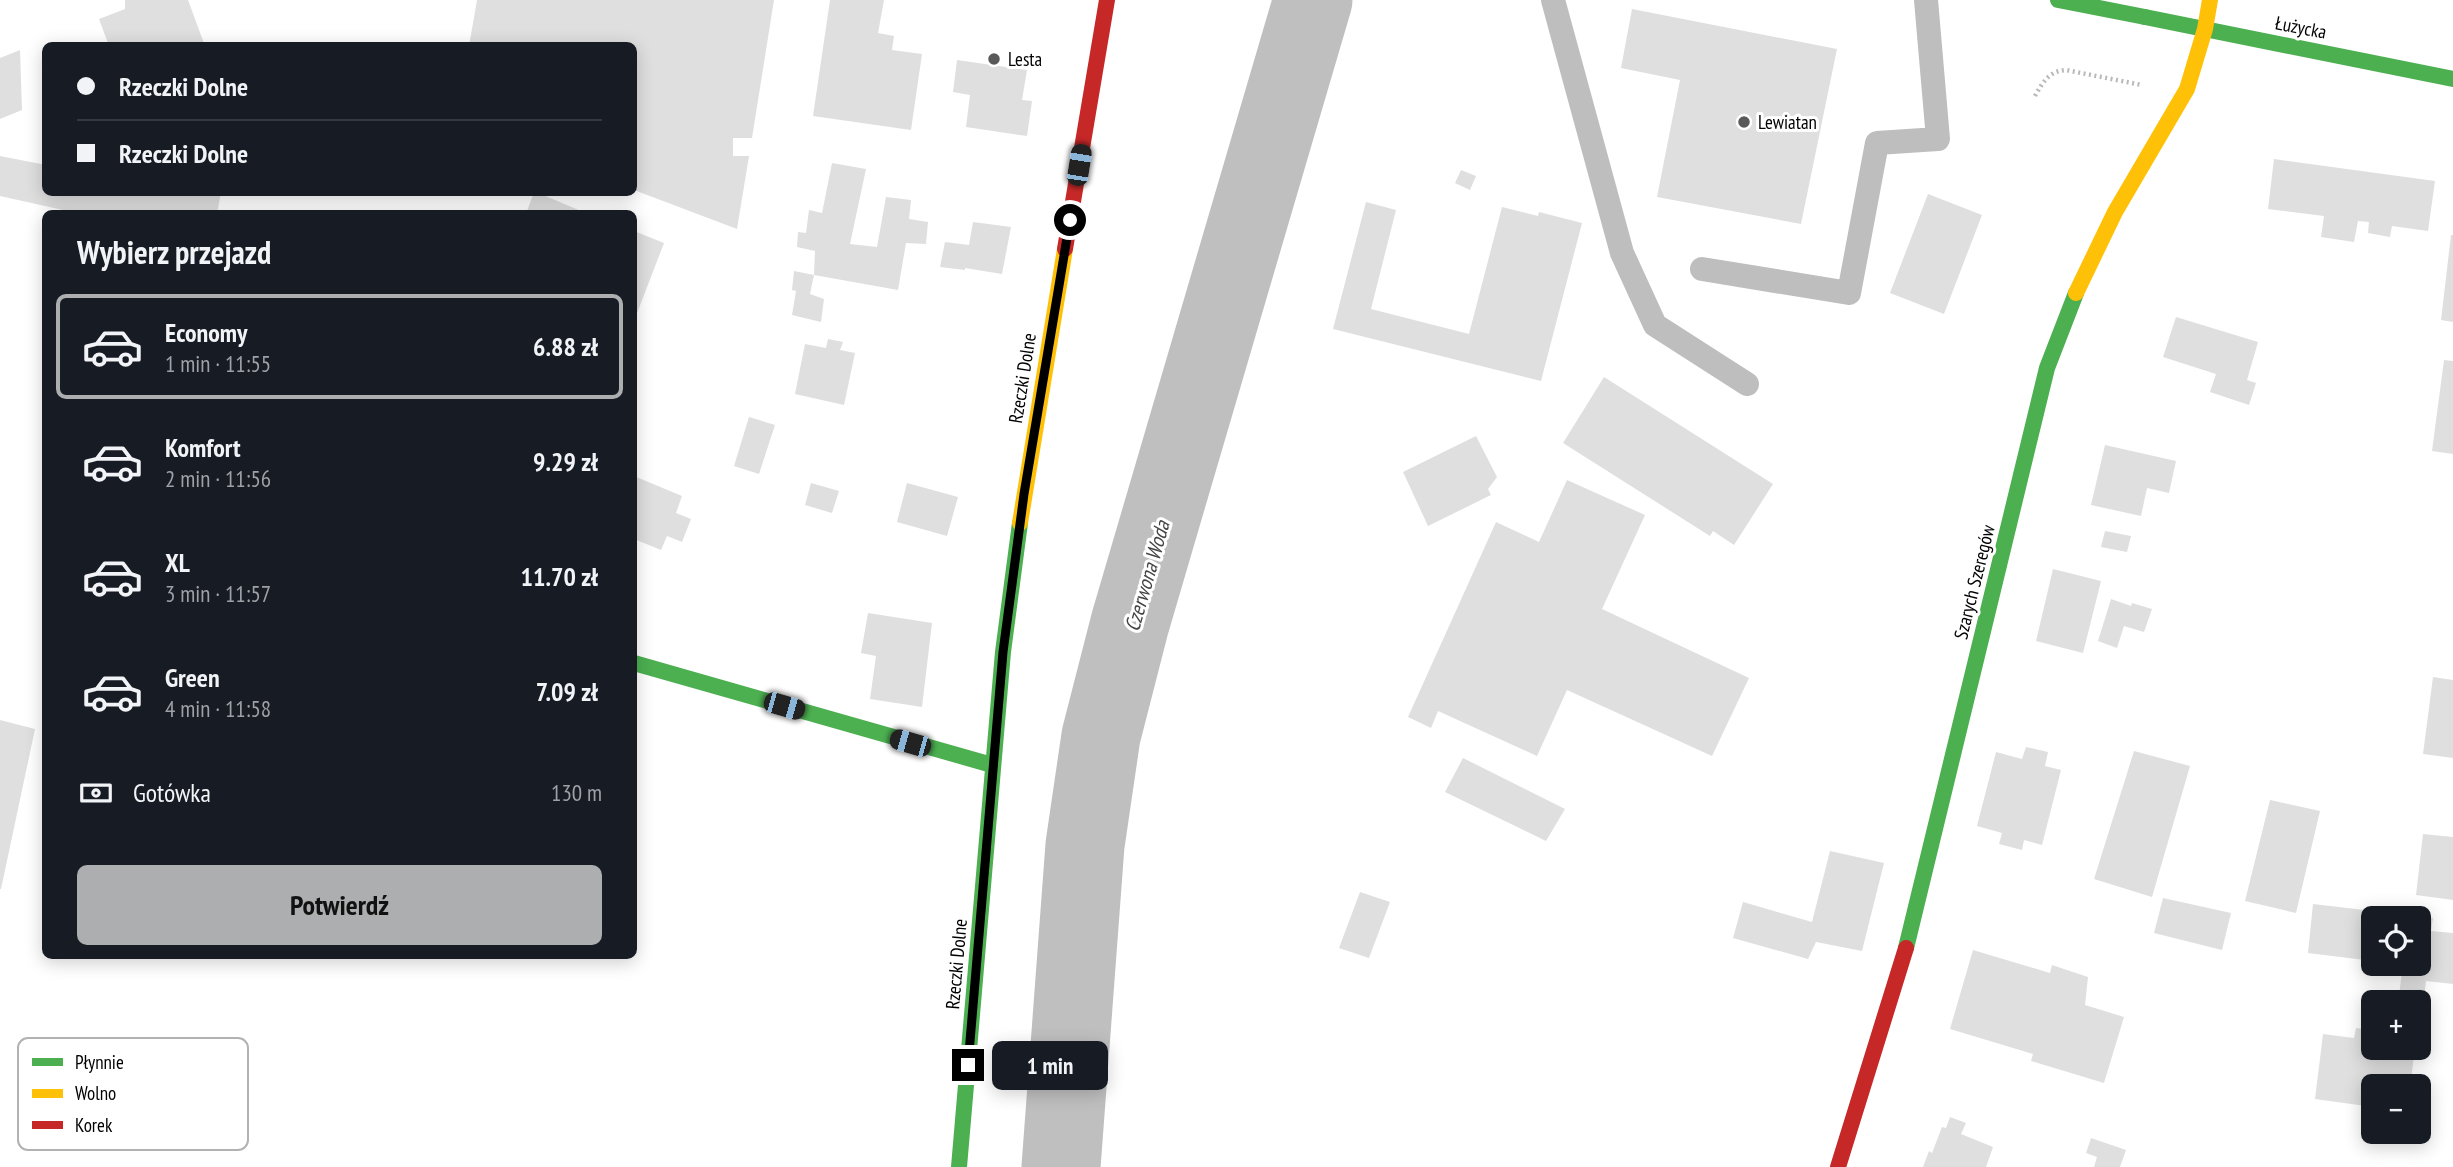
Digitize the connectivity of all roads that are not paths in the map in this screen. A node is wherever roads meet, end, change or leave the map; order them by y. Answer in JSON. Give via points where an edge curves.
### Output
{"nodes":[{"id":1,"x":1107,"y":0,"type":"edge"},
{"id":2,"x":1553,"y":0,"type":"edge"},
{"id":3,"x":1926,"y":0,"type":"edge"},
{"id":4,"x":2058,"y":0,"type":"edge"},
{"id":5,"x":2210,"y":0,"type":"edge"},
{"id":6,"x":2205,"y":29,"type":"junction"},
{"id":7,"x":2453,"y":79,"type":"edge"},
{"id":8,"x":1702,"y":269,"type":"dead end"},
{"id":9,"x":1747,"y":384,"type":"dead end"},
{"id":10,"x":637,"y":664,"type":"edge"},
{"id":11,"x":992,"y":765,"type":"junction"},
{"id":12,"x":959,"y":1167,"type":"edge"},
{"id":13,"x":1838,"y":1167,"type":"edge"}],
"edges":[{"from":1,"to":11,"type":"street","name":"Rzeczki Dolne","via":[[1024,494]]},
{"from":2,"to":9,"type":"lane","via":[[1622,253],[1655,325]]},
{"from":3,"to":8,"type":"lane","via":[[1938,139],[1877,143],[1849,293]]},
{"from":4,"to":6,"type":"street","name":"Łużycka","bridge":true},
{"from":5,"to":6,"type":"street","name":"Szarych Szeregów"},
{"from":6,"to":7,"type":"street","name":"Łużycka"},
{"from":6,"to":13,"type":"street","name":"Szarych Szeregów","via":[[2187,89],[2115,212],[2075,295],[2047,368],[1907,944]]},
{"from":10,"to":11,"type":"street"},
{"from":11,"to":12,"type":"street","name":"Rzeczki Dolne"}]}
